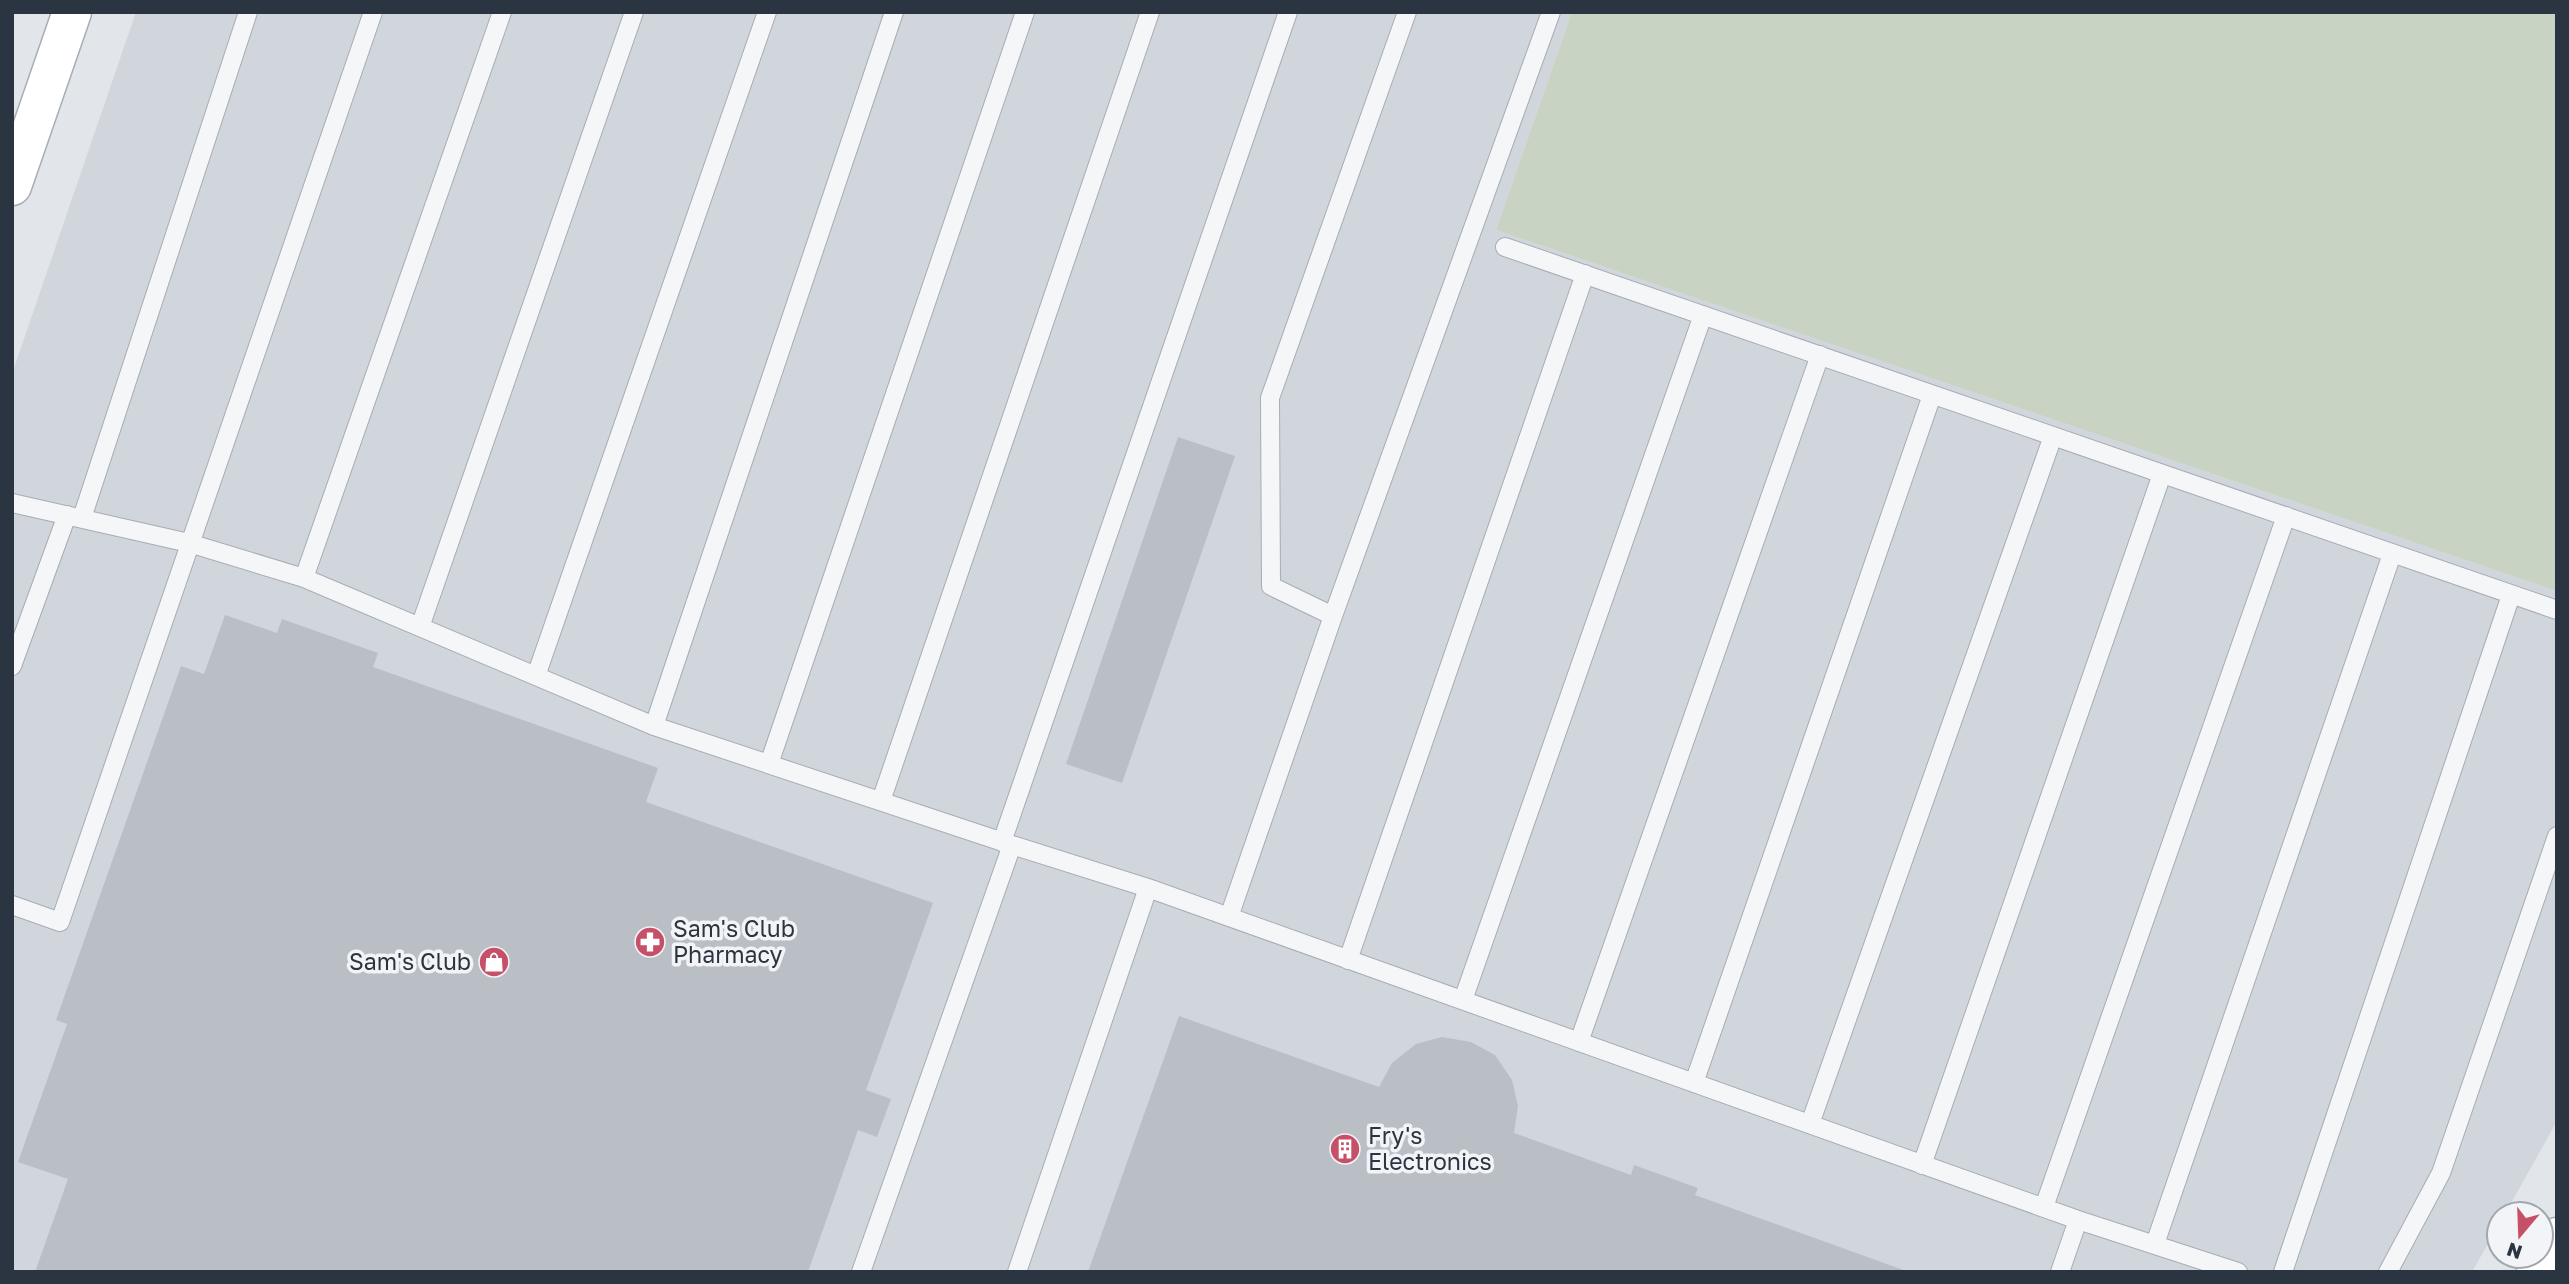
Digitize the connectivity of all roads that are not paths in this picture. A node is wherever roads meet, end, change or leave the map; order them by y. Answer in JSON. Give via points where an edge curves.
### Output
{"nodes":[{"id":1,"x":72,"y":12,"type":"edge"},
{"id":2,"x":248,"y":12,"type":"edge"},
{"id":3,"x":373,"y":12,"type":"edge"},
{"id":4,"x":502,"y":12,"type":"edge"},
{"id":5,"x":634,"y":12,"type":"edge"},
{"id":6,"x":767,"y":12,"type":"edge"},
{"id":7,"x":894,"y":12,"type":"edge"},
{"id":8,"x":1025,"y":12,"type":"edge"},
{"id":9,"x":1150,"y":12,"type":"edge"},
{"id":10,"x":1288,"y":12,"type":"edge"},
{"id":11,"x":1407,"y":12,"type":"edge"},
{"id":12,"x":1551,"y":12,"type":"edge"},
{"id":13,"x":12,"y":186,"type":"edge"},
{"id":14,"x":1505,"y":247,"type":"dead end"},
{"id":15,"x":1585,"y":274,"type":"junction"},
{"id":16,"x":1703,"y":315,"type":"junction"},
{"id":17,"x":1820,"y":355,"type":"junction"},
{"id":18,"x":1932,"y":395,"type":"junction"},
{"id":19,"x":2053,"y":436,"type":"junction"},
{"id":20,"x":2162,"y":474,"type":"junction"},
{"id":21,"x":12,"y":503,"type":"edge"},
{"id":22,"x":2286,"y":516,"type":"junction"},
{"id":23,"x":74,"y":517,"type":"junction"},
{"id":24,"x":189,"y":543,"type":"junction"},
{"id":25,"x":2392,"y":554,"type":"junction"},
{"id":26,"x":304,"y":578,"type":"junction"},
{"id":27,"x":2511,"y":595,"type":"junction"},
{"id":28,"x":2557,"y":610,"type":"edge"},
{"id":29,"x":1333,"y":616,"type":"junction"},
{"id":30,"x":420,"y":627,"type":"junction"},
{"id":31,"x":12,"y":666,"type":"edge"},
{"id":32,"x":536,"y":676,"type":"junction"},
{"id":33,"x":654,"y":726,"type":"junction"},
{"id":34,"x":769,"y":764,"type":"junction"},
{"id":35,"x":880,"y":801,"type":"junction"},
{"id":36,"x":2557,"y":836,"type":"edge"},
{"id":37,"x":1007,"y":843,"type":"junction"},
{"id":38,"x":1148,"y":888,"type":"junction"},
{"id":39,"x":12,"y":905,"type":"edge"},
{"id":40,"x":1229,"y":917,"type":"junction"},
{"id":41,"x":1348,"y":960,"type":"junction"},
{"id":42,"x":1463,"y":1000,"type":"junction"},
{"id":43,"x":1579,"y":1042,"type":"junction"},
{"id":44,"x":1694,"y":1083,"type":"junction"},
{"id":45,"x":1810,"y":1124,"type":"junction"},
{"id":46,"x":1922,"y":1165,"type":"junction"},
{"id":47,"x":2044,"y":1207,"type":"junction"},
{"id":48,"x":2078,"y":1220,"type":"junction"},
{"id":49,"x":2557,"y":1237,"type":"edge"},
{"id":50,"x":2155,"y":1244,"type":"junction"},
{"id":51,"x":2188,"y":1264,"type":"edge"},
{"id":52,"x":861,"y":1272,"type":"edge"},
{"id":53,"x":1017,"y":1272,"type":"edge"},
{"id":54,"x":2060,"y":1272,"type":"edge"},
{"id":55,"x":2238,"y":1272,"type":"edge"},
{"id":56,"x":2283,"y":1272,"type":"edge"},
{"id":57,"x":2388,"y":1272,"type":"edge"},
{"id":58,"x":2536,"y":1272,"type":"edge"}],
"edges":[{"from":1,"to":13,"type":"street"},
{"from":2,"to":23,"type":"lane"},
{"from":3,"to":24,"type":"lane"},
{"from":4,"to":26,"type":"lane"},
{"from":5,"to":30,"type":"lane"},
{"from":6,"to":32,"type":"lane"},
{"from":7,"to":33,"type":"lane"},
{"from":8,"to":34,"type":"lane"},
{"from":9,"to":35,"type":"lane"},
{"from":10,"to":37,"type":"lane"},
{"from":11,"to":29,"type":"lane","via":[[1270,398],[1271,586]]},
{"from":12,"to":29,"type":"lane"},
{"from":14,"to":15,"type":"lane"},
{"from":15,"to":16,"type":"lane"},
{"from":15,"to":41,"type":"lane"},
{"from":16,"to":17,"type":"lane"},
{"from":16,"to":42,"type":"lane"},
{"from":17,"to":18,"type":"lane"},
{"from":17,"to":43,"type":"lane"},
{"from":18,"to":19,"type":"lane"},
{"from":18,"to":44,"type":"lane"},
{"from":19,"to":20,"type":"lane"},
{"from":19,"to":45,"type":"lane"},
{"from":20,"to":22,"type":"lane"},
{"from":20,"to":46,"type":"lane"},
{"from":21,"to":23,"type":"lane"},
{"from":22,"to":25,"type":"lane"},
{"from":22,"to":47,"type":"lane"},
{"from":23,"to":24,"type":"lane"},
{"from":23,"to":31,"type":"lane"},
{"from":24,"to":26,"type":"lane"},
{"from":24,"to":39,"type":"lane","via":[[60,922]]},
{"from":25,"to":27,"type":"lane"},
{"from":25,"to":50,"type":"lane"},
{"from":26,"to":30,"type":"lane"},
{"from":27,"to":28,"type":"lane"},
{"from":27,"to":56,"type":"lane"},
{"from":29,"to":40,"type":"lane"},
{"from":30,"to":32,"type":"lane"},
{"from":32,"to":33,"type":"lane"},
{"from":33,"to":34,"type":"lane"},
{"from":34,"to":35,"type":"lane"},
{"from":35,"to":37,"type":"lane"},
{"from":36,"to":57,"type":"lane","via":[[2441,1173]]},
{"from":37,"to":38,"type":"lane"},
{"from":37,"to":52,"type":"lane"},
{"from":38,"to":40,"type":"lane"},
{"from":38,"to":53,"type":"lane"},
{"from":40,"to":41,"type":"lane"},
{"from":41,"to":42,"type":"lane"},
{"from":42,"to":43,"type":"lane"},
{"from":43,"to":44,"type":"lane"},
{"from":44,"to":45,"type":"lane"},
{"from":45,"to":46,"type":"lane"},
{"from":46,"to":47,"type":"lane"},
{"from":47,"to":48,"type":"lane"},
{"from":48,"to":50,"type":"lane"},
{"from":48,"to":54,"type":"lane"},
{"from":49,"to":58,"type":"street"},
{"from":50,"to":51,"type":"lane"},
{"from":51,"to":55,"type":"lane"}]}
